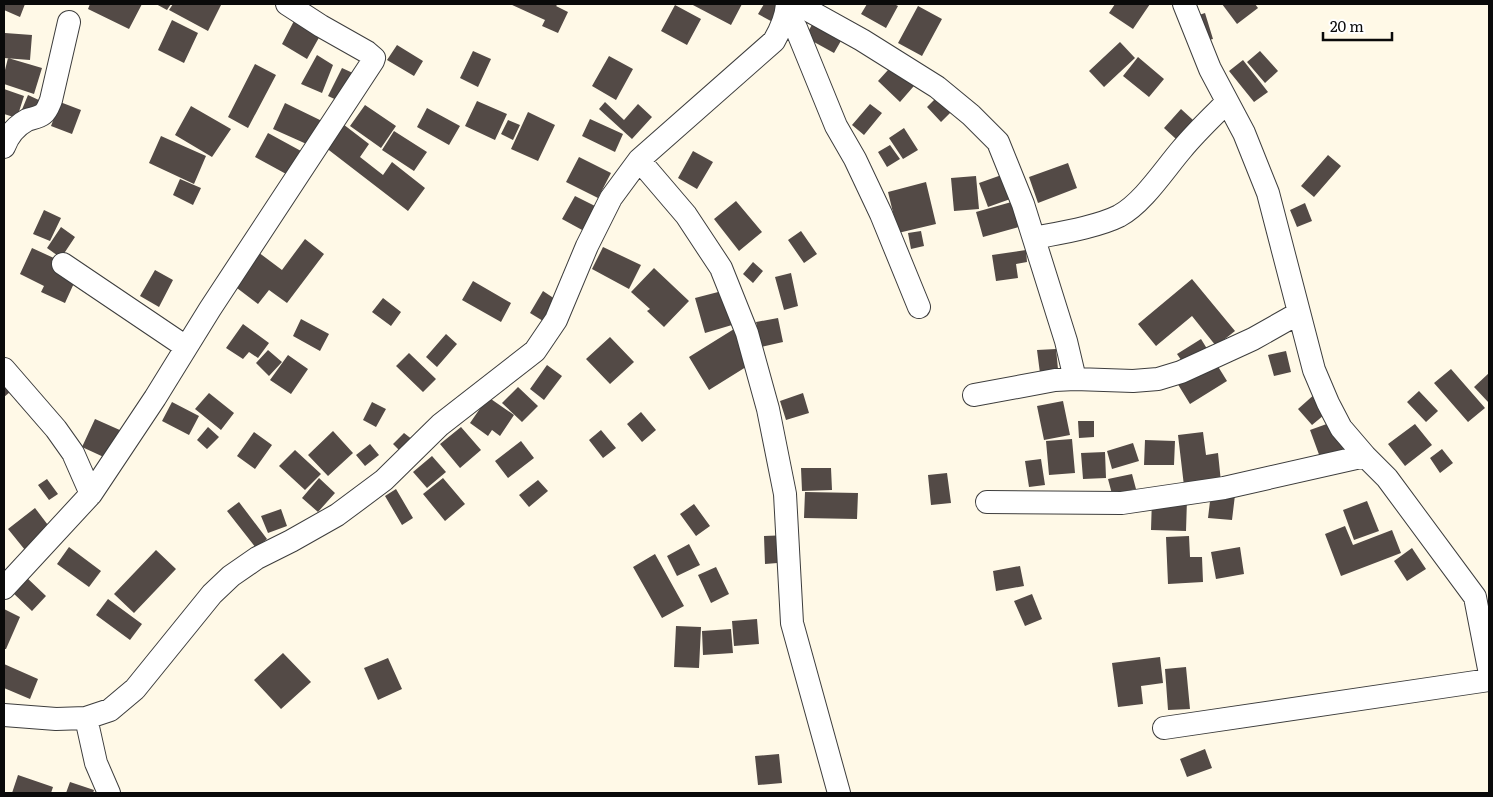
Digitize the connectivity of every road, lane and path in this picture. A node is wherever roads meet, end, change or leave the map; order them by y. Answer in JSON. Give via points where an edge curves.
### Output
{"nodes":[{"id":1,"x":287,"y":4,"type":"edge"},
{"id":2,"x":1184,"y":4,"type":"edge"},
{"id":3,"x":790,"y":8,"type":"edge"},
{"id":4,"x":69,"y":22,"type":"dead end"},
{"id":5,"x":1227,"y":102,"type":"junction"},
{"id":6,"x":4,"y":147,"type":"edge"},
{"id":7,"x":639,"y":160,"type":"junction"},
{"id":8,"x":1034,"y":238,"type":"junction"},
{"id":9,"x":63,"y":264,"type":"dead end"},
{"id":10,"x":919,"y":307,"type":"dead end"},
{"id":11,"x":1299,"y":313,"type":"junction"},
{"id":12,"x":186,"y":347,"type":"junction"},
{"id":13,"x":4,"y":369,"type":"edge"},
{"id":14,"x":1075,"y":379,"type":"junction"},
{"id":15,"x":974,"y":395,"type":"dead end"},
{"id":16,"x":1365,"y":456,"type":"junction"},
{"id":17,"x":91,"y":494,"type":"junction"},
{"id":18,"x":987,"y":502,"type":"dead end"},
{"id":19,"x":4,"y":588,"type":"edge"},
{"id":20,"x":1482,"y":593,"type":"edge"},
{"id":21,"x":1489,"y":669,"type":"edge"},
{"id":22,"x":1489,"y":680,"type":"edge"},
{"id":23,"x":4,"y":715,"type":"edge"},
{"id":24,"x":86,"y":718,"type":"junction"},
{"id":25,"x":1164,"y":728,"type":"dead end"},
{"id":26,"x":109,"y":793,"type":"edge"},
{"id":27,"x":839,"y":793,"type":"edge"}],
"edges":[{"from":1,"to":12,"type":"street","via":[[374,58]]},
{"from":2,"to":5,"type":"street"},
{"from":3,"to":7,"type":"street","via":[[774,41]]},
{"from":3,"to":8,"type":"street","via":[[862,40],[936,87],[971,115],[998,142],[1024,204]]},
{"from":3,"to":10,"type":"street","via":[[836,126],[881,214]]},
{"from":4,"to":6,"type":"street","via":[[47,109],[11,133]]},
{"from":5,"to":8,"type":"street","via":[[1130,209],[1104,222]]},
{"from":5,"to":11,"type":"street","via":[[1244,133],[1268,193]]},
{"from":7,"to":24,"type":"street","via":[[611,198],[556,320],[535,351],[440,425],[384,480],[337,515],[256,558],[231,576],[212,594],[135,689],[110,710]]},
{"from":7,"to":27,"type":"street","via":[[686,214],[721,268],[747,333],[768,409],[785,494],[792,622]]},
{"from":8,"to":14,"type":"street"},
{"from":9,"to":12,"type":"street"},
{"from":11,"to":14,"type":"street","via":[[1253,339],[1158,379]]},
{"from":11,"to":16,"type":"street","via":[[1314,370],[1328,403],[1341,428]]},
{"from":12,"to":17,"type":"street"},
{"from":13,"to":17,"type":"street","via":[[73,453]]},
{"from":14,"to":15,"type":"street"},
{"from":16,"to":18,"type":"street","via":[[1224,488],[1122,503]]},
{"from":16,"to":20,"type":"street"},
{"from":17,"to":19,"type":"street"},
{"from":20,"to":21,"type":"street"},
{"from":22,"to":25,"type":"street"},
{"from":23,"to":24,"type":"street"},
{"from":24,"to":26,"type":"street","via":[[96,763]]}]}
